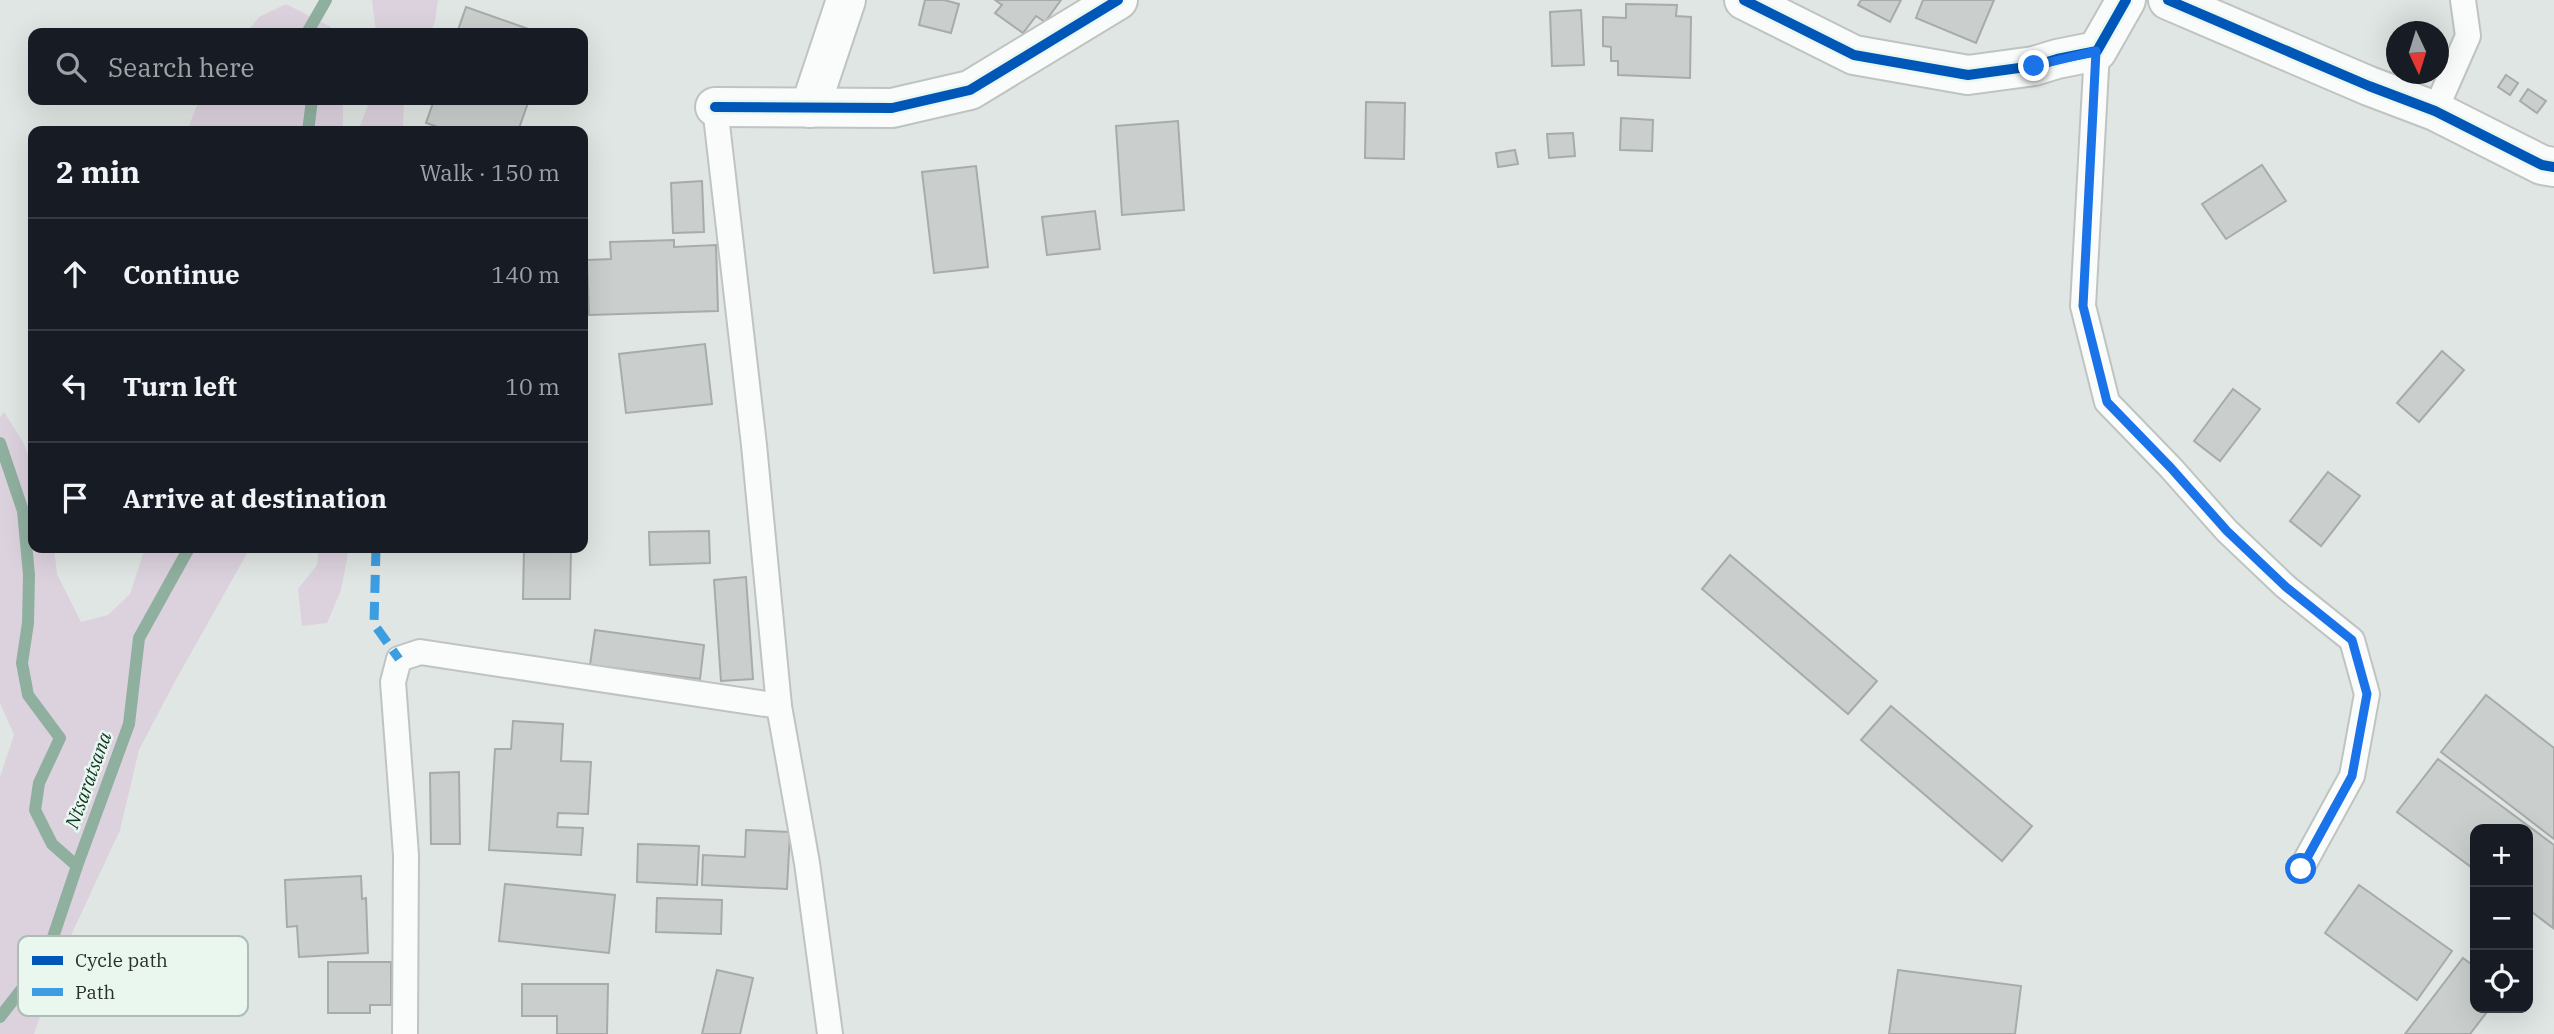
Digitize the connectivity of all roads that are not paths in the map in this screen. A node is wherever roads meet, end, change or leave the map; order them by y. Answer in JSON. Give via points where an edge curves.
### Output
{"nodes":[{"id":1,"x":846,"y":0,"type":"edge"},
{"id":2,"x":1118,"y":0,"type":"edge"},
{"id":3,"x":1744,"y":0,"type":"edge"},
{"id":4,"x":2126,"y":0,"type":"edge"},
{"id":5,"x":2168,"y":0,"type":"edge"},
{"id":6,"x":2463,"y":0,"type":"edge"},
{"id":7,"x":2096,"y":51,"type":"junction"},
{"id":8,"x":715,"y":107,"type":"joint"},
{"id":9,"x":810,"y":108,"type":"junction"},
{"id":10,"x":2435,"y":111,"type":"junction"},
{"id":11,"x":2550,"y":172,"type":"edge"},
{"id":12,"x":779,"y":706,"type":"junction"},
{"id":13,"x":2301,"y":869,"type":"dead end"},
{"id":14,"x":405,"y":1034,"type":"edge"},
{"id":15,"x":830,"y":1034,"type":"edge"}],
"edges":[{"from":1,"to":9,"type":"street"},
{"from":2,"to":9,"type":"street","via":[[970,90],[892,108]]},
{"from":3,"to":7,"type":"street","via":[[1854,55],[1968,75]]},
{"from":4,"to":7,"type":"street"},
{"from":5,"to":10,"type":"street"},
{"from":6,"to":10,"type":"lane","via":[[2468,36]]},
{"from":7,"to":13,"type":"lane","via":[[2083,306],[2107,402],[2227,531],[2352,640],[2367,694],[2352,776]]},
{"from":8,"to":9,"type":"street"},
{"from":8,"to":12,"type":"lane"},
{"from":10,"to":11,"type":"street"},
{"from":12,"to":14,"type":"lane","via":[[420,652],[399,659],[393,682],[406,855]]},
{"from":12,"to":15,"type":"lane","via":[[807,863]]}]}
